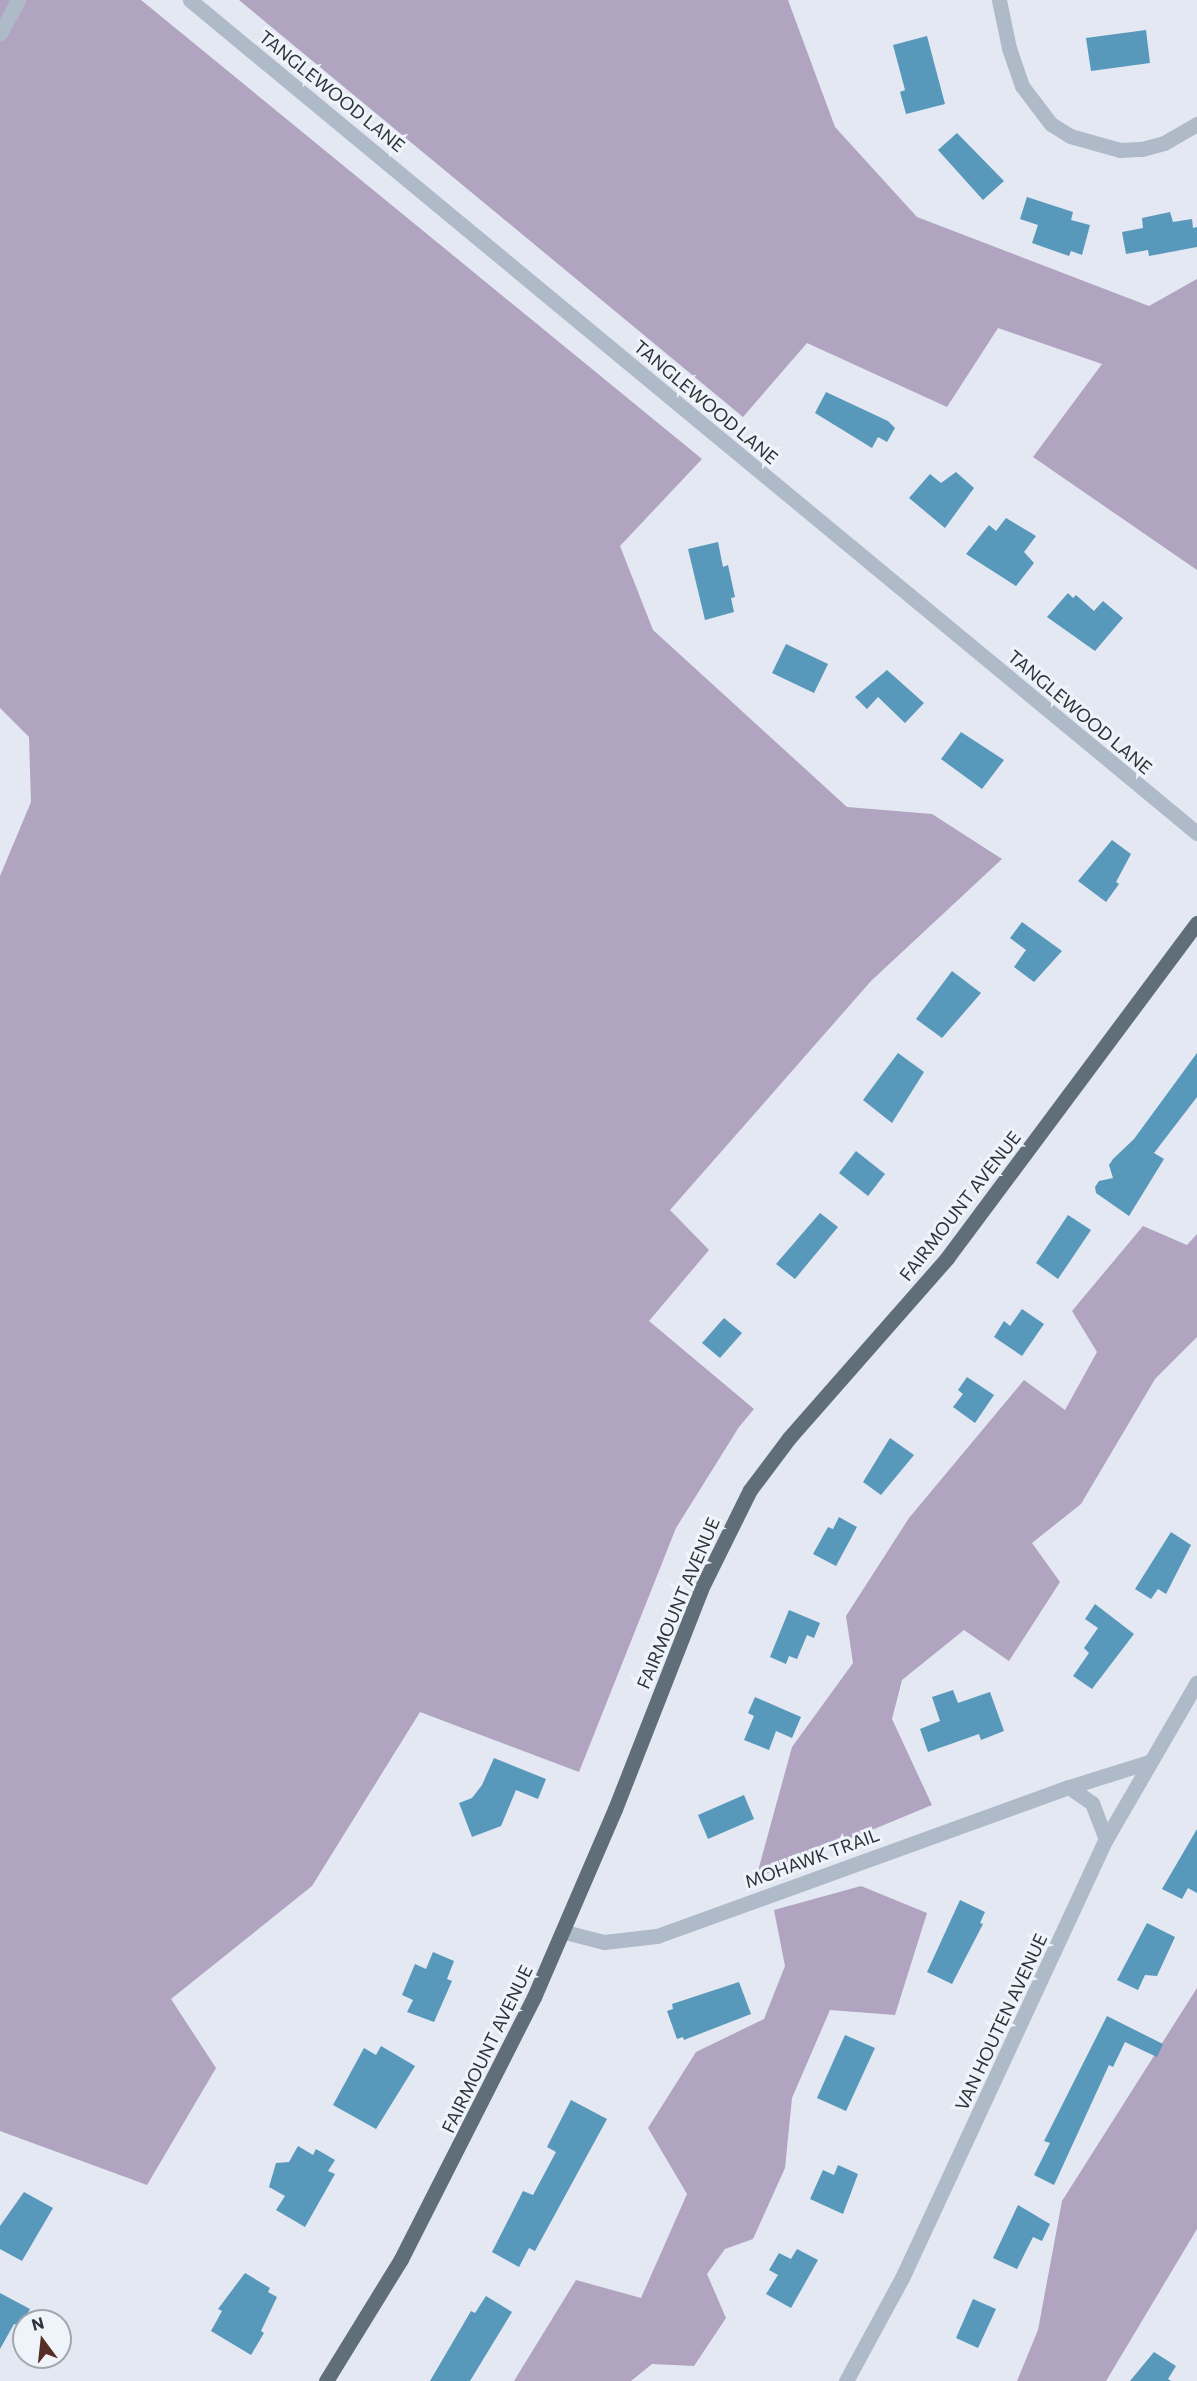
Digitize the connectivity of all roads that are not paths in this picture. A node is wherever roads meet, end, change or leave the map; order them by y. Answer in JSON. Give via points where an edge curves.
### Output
{"nodes":[{"id":1,"x":18,"y":0,"type":"edge"},
{"id":2,"x":190,"y":0,"type":"edge"},
{"id":3,"x":999,"y":0,"type":"edge"},
{"id":4,"x":0,"y":33,"type":"edge"},
{"id":5,"x":1197,"y":124,"type":"edge"},
{"id":6,"x":1197,"y":833,"type":"edge"},
{"id":7,"x":1197,"y":922,"type":"edge"},
{"id":8,"x":1197,"y":1682,"type":"edge"},
{"id":9,"x":1149,"y":1762,"type":"junction"},
{"id":10,"x":1069,"y":1787,"type":"junction"},
{"id":11,"x":1106,"y":1839,"type":"junction"},
{"id":12,"x":565,"y":1932,"type":"junction"},
{"id":13,"x":326,"y":2381,"type":"edge"},
{"id":14,"x":846,"y":2381,"type":"edge"}],
"edges":[{"from":1,"to":4,"type":"street"},
{"from":2,"to":6,"type":"street","name":"TANGLEWOOD LANE"},
{"from":3,"to":5,"type":"street","via":[[1022,86],[1051,124],[1070,136],[1120,150],[1142,149],[1164,143]]},
{"from":7,"to":12,"type":"main road","name":"FAIRMOUNT AVENUE","via":[[947,1258],[789,1438],[750,1490],[701,1589]]},
{"from":8,"to":9,"type":"street","name":"VAN HOUTEN AVENUE"},
{"from":9,"to":10,"type":"street","name":"MOHAWK TRAIL"},
{"from":9,"to":11,"type":"street","name":"VAN HOUTEN AVENUE"},
{"from":10,"to":11,"type":"street","via":[[1092,1803]]},
{"from":10,"to":12,"type":"street","name":"MOHAWK TRAIL","via":[[657,1936],[604,1942]]},
{"from":11,"to":14,"type":"street","name":"VAN HOUTEN AVENUE","via":[[902,2278]]},
{"from":12,"to":13,"type":"main road","name":"FAIRMOUNT AVENUE","via":[[401,2259]]}]}
